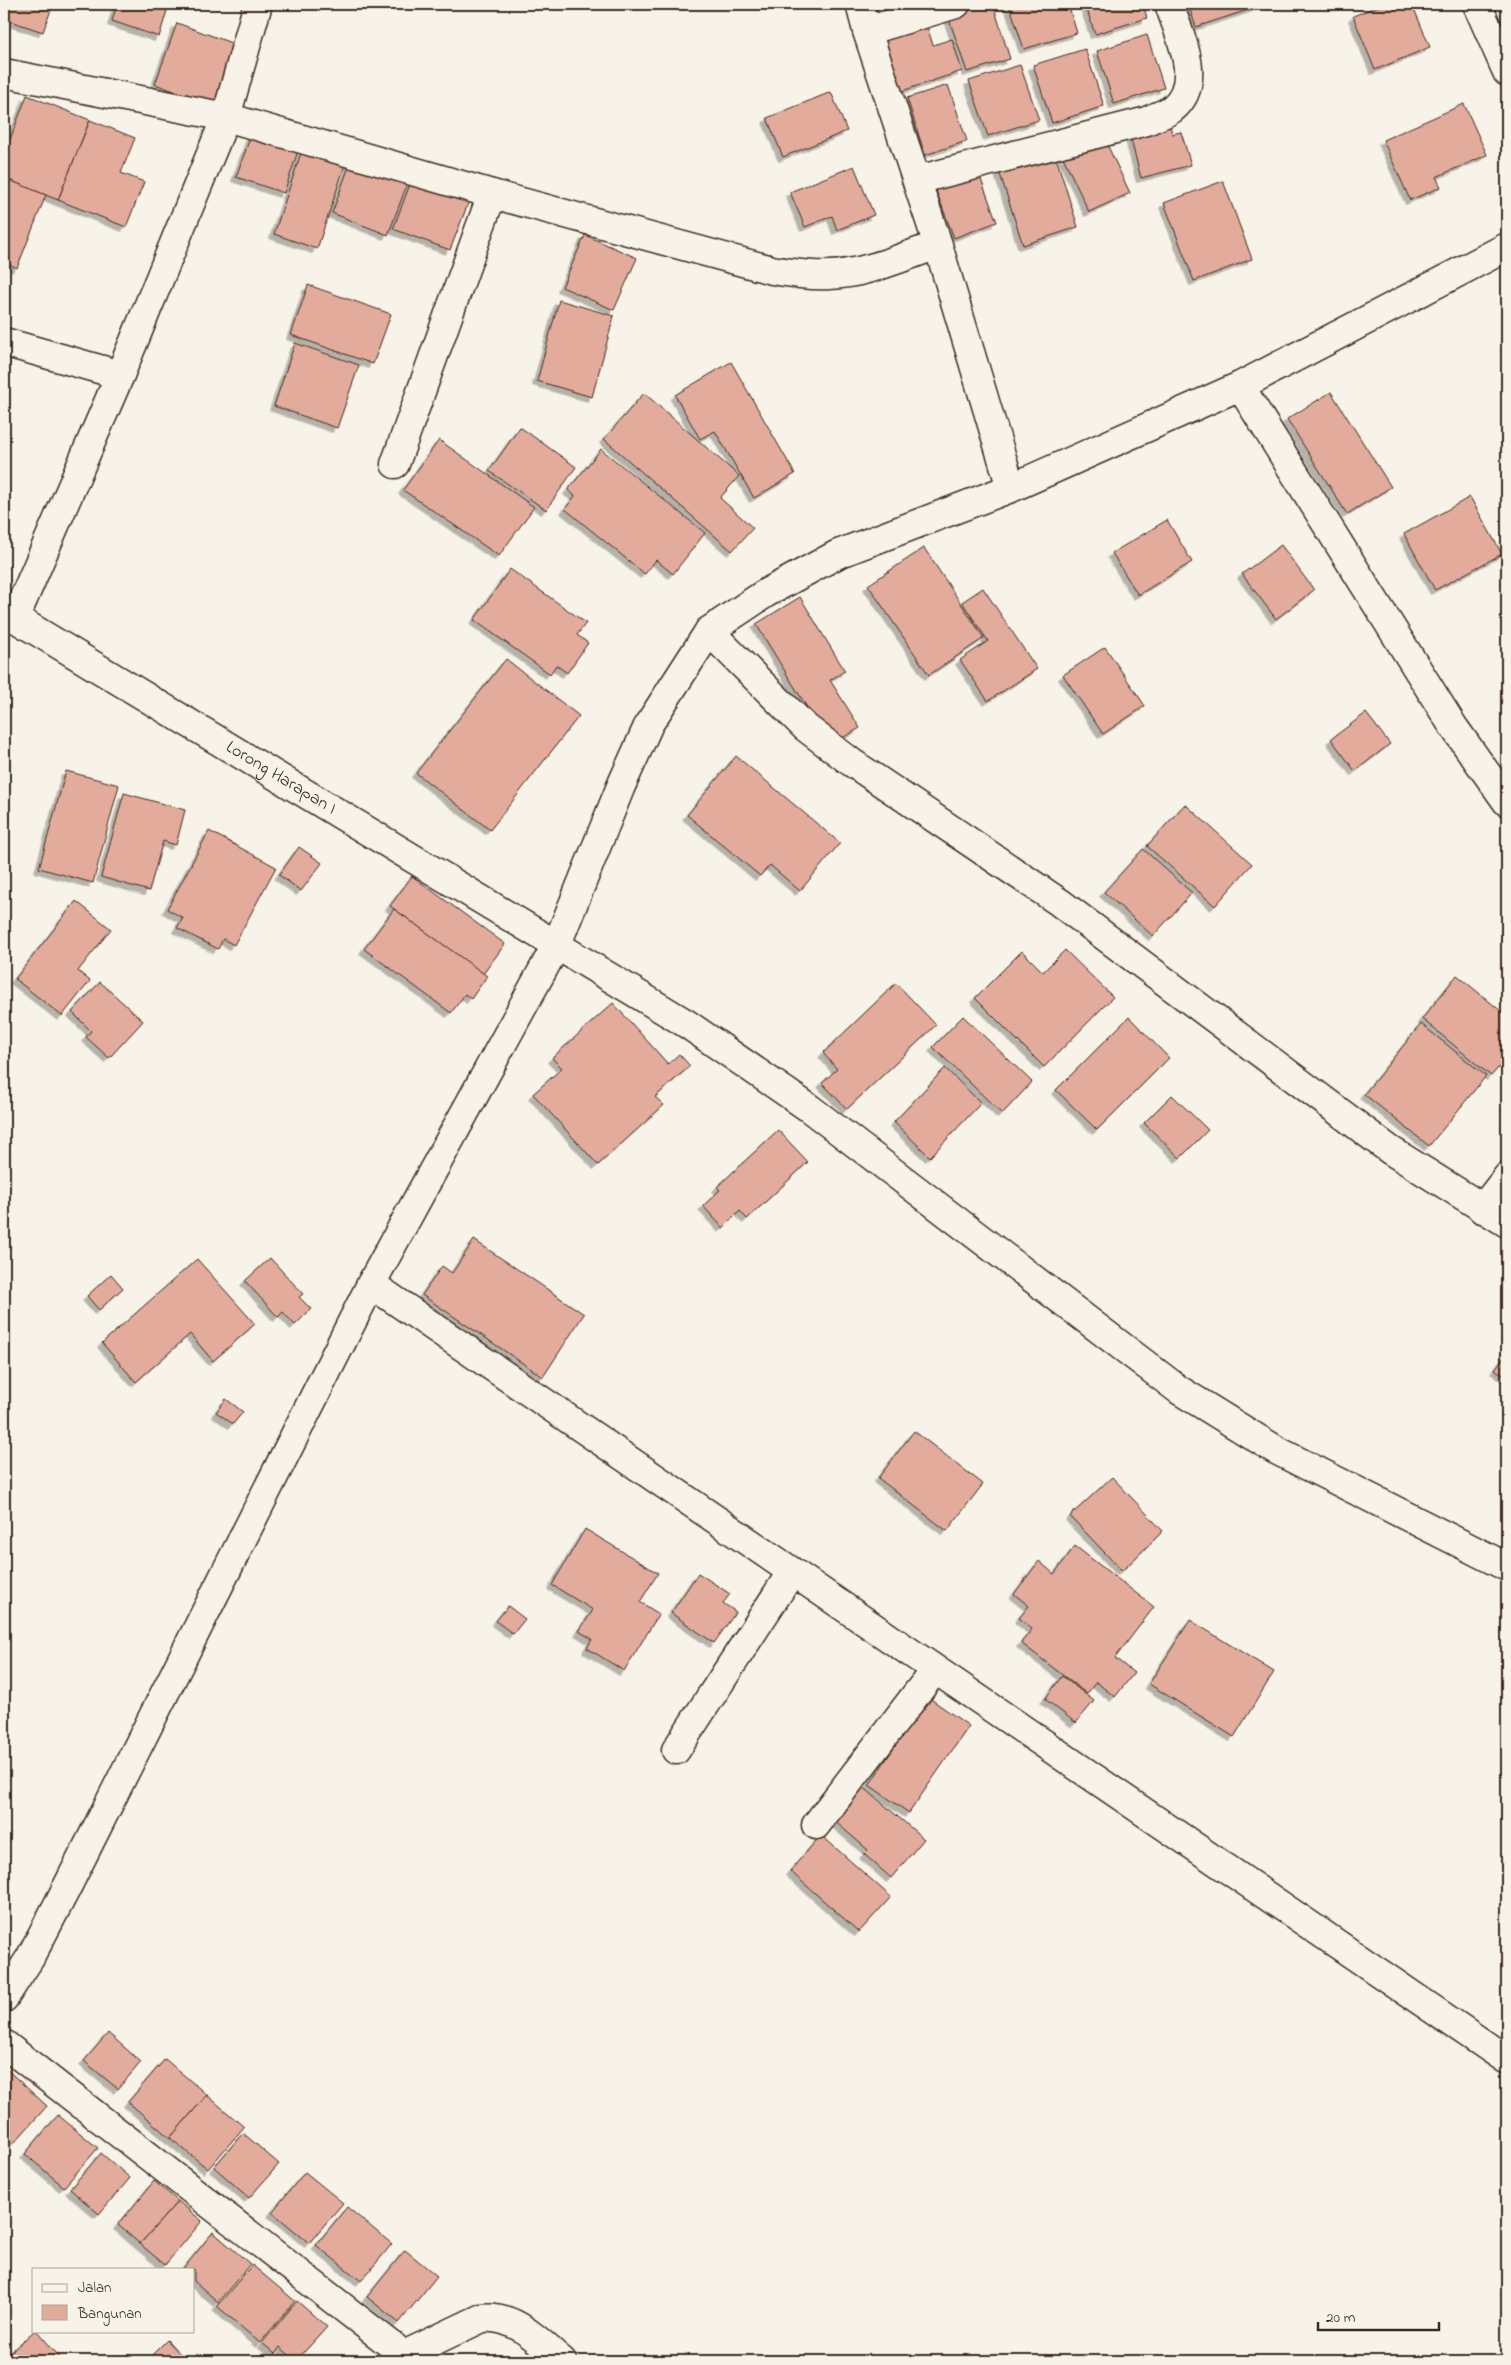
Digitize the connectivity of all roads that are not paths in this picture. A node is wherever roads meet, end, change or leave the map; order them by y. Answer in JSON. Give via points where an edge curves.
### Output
{"nodes":[{"id":1,"x":258,"y":4,"type":"edge"},
{"id":2,"x":860,"y":4,"type":"edge"},
{"id":3,"x":956,"y":4,"type":"edge"},
{"id":4,"x":1169,"y":4,"type":"edge"},
{"id":5,"x":1477,"y":4,"type":"edge"},
{"id":6,"x":867,"y":31,"type":"junction"},
{"id":7,"x":1507,"y":72,"type":"edge"},
{"id":8,"x":4,"y":73,"type":"edge"},
{"id":9,"x":226,"y":117,"type":"junction"},
{"id":10,"x":917,"y":180,"type":"junction"},
{"id":11,"x":492,"y":194,"type":"junction"},
{"id":12,"x":938,"y":245,"type":"junction"},
{"id":13,"x":1507,"y":247,"type":"edge"},
{"id":14,"x":4,"y":342,"type":"edge"},
{"id":15,"x":120,"y":375,"type":"junction"},
{"id":16,"x":1240,"y":386,"type":"junction"},
{"id":17,"x":395,"y":464,"type":"dead end"},
{"id":18,"x":1012,"y":488,"type":"junction"},
{"id":19,"x":9,"y":616,"type":"edge"},
{"id":20,"x":710,"y":631,"type":"junction"},
{"id":21,"x":1507,"y":802,"type":"edge"},
{"id":22,"x":558,"y":944,"type":"junction"},
{"id":23,"x":1507,"y":1177,"type":"edge"},
{"id":24,"x":1482,"y":1209,"type":"junction"},
{"id":25,"x":1507,"y":1223,"type":"edge"},
{"id":26,"x":370,"y":1284,"type":"junction"},
{"id":27,"x":1507,"y":1567,"type":"edge"},
{"id":28,"x":791,"y":1572,"type":"junction"},
{"id":29,"x":934,"y":1671,"type":"junction"},
{"id":30,"x":676,"y":1750,"type":"dead end"},
{"id":31,"x":816,"y":1825,"type":"dead end"},
{"id":32,"x":4,"y":1998,"type":"edge"},
{"id":33,"x":4,"y":2044,"type":"edge"},
{"id":34,"x":1507,"y":2060,"type":"edge"},
{"id":35,"x":402,"y":2359,"type":"edge"},
{"id":36,"x":562,"y":2361,"type":"edge"}],
"edges":[{"from":1,"to":9,"type":"street"},
{"from":2,"to":6,"type":"street"},
{"from":3,"to":6,"type":"street"},
{"from":4,"to":10,"type":"street","via":[[1189,64],[1187,89],[1172,109],[1147,120]]},
{"from":5,"to":7,"type":"street"},
{"from":6,"to":10,"type":"street"},
{"from":8,"to":9,"type":"street"},
{"from":9,"to":11,"type":"street"},
{"from":9,"to":15,"type":"street"},
{"from":10,"to":12,"type":"street"},
{"from":11,"to":12,"type":"street","via":[[772,270],[803,275],[831,276]]},
{"from":11,"to":17,"type":"street"},
{"from":12,"to":18,"type":"street"},
{"from":13,"to":16,"type":"street"},
{"from":14,"to":15,"type":"street"},
{"from":15,"to":19,"type":"street"},
{"from":16,"to":18,"type":"street"},
{"from":16,"to":21,"type":"street","via":[[1454,726]]},
{"from":18,"to":20,"type":"street","via":[[838,554],[766,593]]},
{"from":19,"to":22,"type":"street","name":"Lorong Harapan I"},
{"from":20,"to":22,"type":"street","via":[[649,724]]},
{"from":20,"to":24,"type":"street","via":[[806,727],[851,762],[1059,902],[1390,1150]]},
{"from":22,"to":26,"type":"street"},
{"from":22,"to":27,"type":"street","name":"Lorong Harapan I","via":[[688,1024],[801,1103],[1179,1390],[1276,1450]]},
{"from":23,"to":24,"type":"street"},
{"from":24,"to":25,"type":"street"},
{"from":26,"to":28,"type":"street"},
{"from":26,"to":32,"type":"street","via":[[65,1891],[30,1958]]},
{"from":28,"to":29,"type":"street"},
{"from":28,"to":30,"type":"street"},
{"from":29,"to":31,"type":"street"},
{"from":29,"to":34,"type":"street"},
{"from":33,"to":35,"type":"street","via":[[394,2347]]},
{"from":35,"to":36,"type":"street","via":[[482,2318],[495,2316],[524,2330]]}]}
